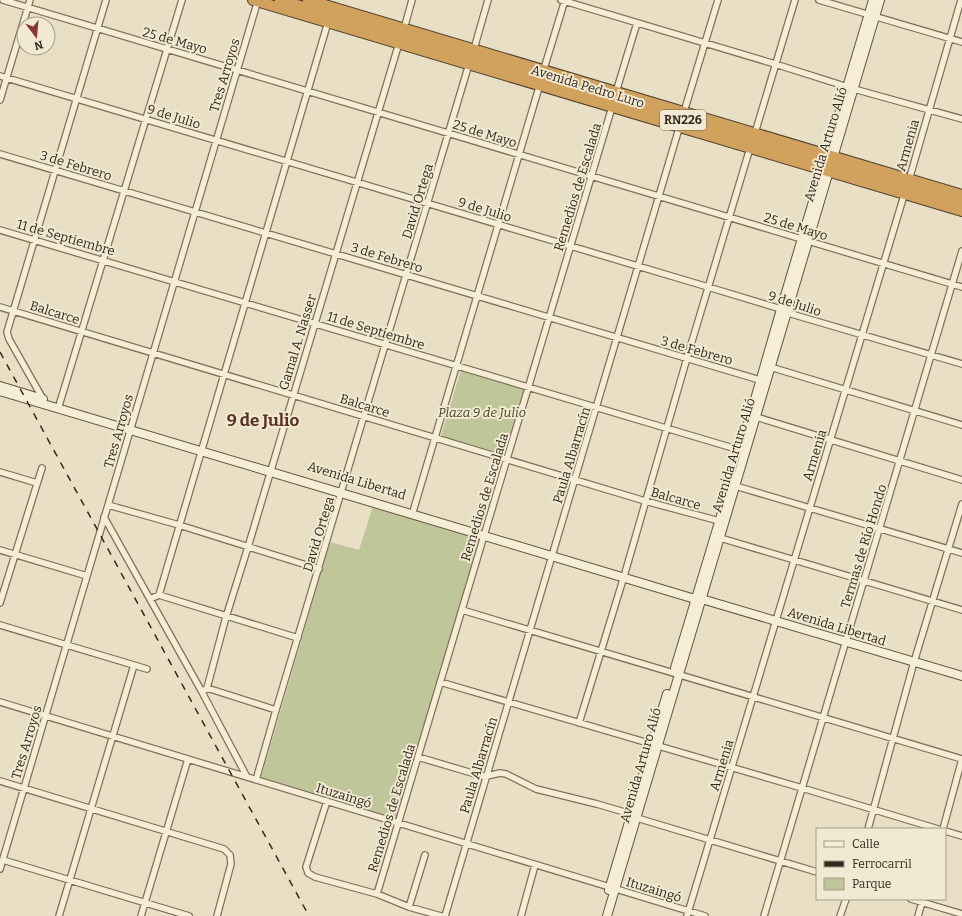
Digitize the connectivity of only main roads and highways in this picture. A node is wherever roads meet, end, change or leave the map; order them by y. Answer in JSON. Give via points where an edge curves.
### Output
{"nodes":[{"id":1,"x":256,"y":0,"type":"edge"},
{"id":2,"x":280,"y":0,"type":"edge"},
{"id":3,"x":308,"y":0,"type":"edge"},
{"id":4,"x":873,"y":0,"type":"edge"},
{"id":5,"x":880,"y":0,"type":"edge"},
{"id":6,"x":333,"y":4,"type":"edge"},
{"id":7,"x":872,"y":17,"type":"junction"},
{"id":8,"x":542,"y":78,"type":"junction"},
{"id":9,"x":682,"y":120,"type":"junction"},
{"id":10,"x":829,"y":163,"type":"junction"},
{"id":11,"x":907,"y":187,"type":"junction"},
{"id":12,"x":962,"y":195,"type":"edge"},
{"id":13,"x":962,"y":203,"type":"edge"},
{"id":14,"x":962,"y":211,"type":"edge"},
{"id":15,"x":0,"y":386,"type":"edge"},
{"id":16,"x":0,"y":391,"type":"edge"},
{"id":17,"x":59,"y":407,"type":"junction"},
{"id":18,"x":700,"y":598,"type":"junction"},
{"id":19,"x":962,"y":676,"type":"edge"},
{"id":20,"x":612,"y":888,"type":"junction"},
{"id":21,"x":601,"y":916,"type":"edge"},
{"id":22,"x":607,"y":916,"type":"edge"}],
"edges":[{"from":1,"to":8,"type":"highway","name":"Avenida Pedro Luro","via":[[469,64]]},
{"from":2,"to":8,"type":"highway","name":"Avenida Pedro Luro","number":"RN226"},
{"from":3,"to":6,"type":"highway","name":"Avenida Pedro Luro"},
{"from":4,"to":7,"type":"main road","name":"Avenida Arturo Alió"},
{"from":5,"to":7,"type":"main road","name":"Avenida Arturo Alió"},
{"from":6,"to":8,"type":"highway","name":"Avenida Pedro Luro","via":[[404,29],[474,49]]},
{"from":7,"to":10,"type":"main road","name":"Avenida Arturo Alió"},
{"from":8,"to":9,"type":"highway","name":"Avenida Pedro Luro","number":"RN226"},
{"from":8,"to":9,"type":"highway","name":"Avenida Pedro Luro","via":[[612,107]]},
{"from":8,"to":9,"type":"highway","name":"Avenida Pedro Luro","via":[[616,92]]},
{"from":9,"to":10,"type":"highway","name":"Avenida Pedro Luro","number":"RN226"},
{"from":9,"to":10,"type":"highway","name":"Avenida Pedro Luro","via":[[754,133]]},
{"from":9,"to":10,"type":"highway","name":"Avenida Pedro Luro","via":[[750,148]]},
{"from":10,"to":11,"type":"highway","name":"Avenida Pedro Luro"},
{"from":10,"to":11,"type":"highway","name":"Avenida Pedro Luro"},
{"from":10,"to":18,"type":"main road","name":"Avenida Arturo Alió"},
{"from":11,"to":12,"type":"highway","name":"Avenida Pedro Luro"},
{"from":11,"to":13,"type":"highway","name":"Avenida Pedro Luro"},
{"from":11,"to":14,"type":"highway","name":"Avenida Pedro Luro"},
{"from":15,"to":17,"type":"main road","name":"Avenida Libertad","via":[[44,399]]},
{"from":16,"to":17,"type":"main road","name":"Avenida Libertad"},
{"from":17,"to":18,"type":"main road","name":"Avenida Libertad"},
{"from":18,"to":19,"type":"main road","name":"Avenida Libertad"},
{"from":18,"to":20,"type":"main road","name":"Avenida Arturo Alió"},
{"from":20,"to":21,"type":"main road","name":"Avenida Arturo Alió"},
{"from":20,"to":22,"type":"main road","name":"Avenida Arturo Alió"}]}
